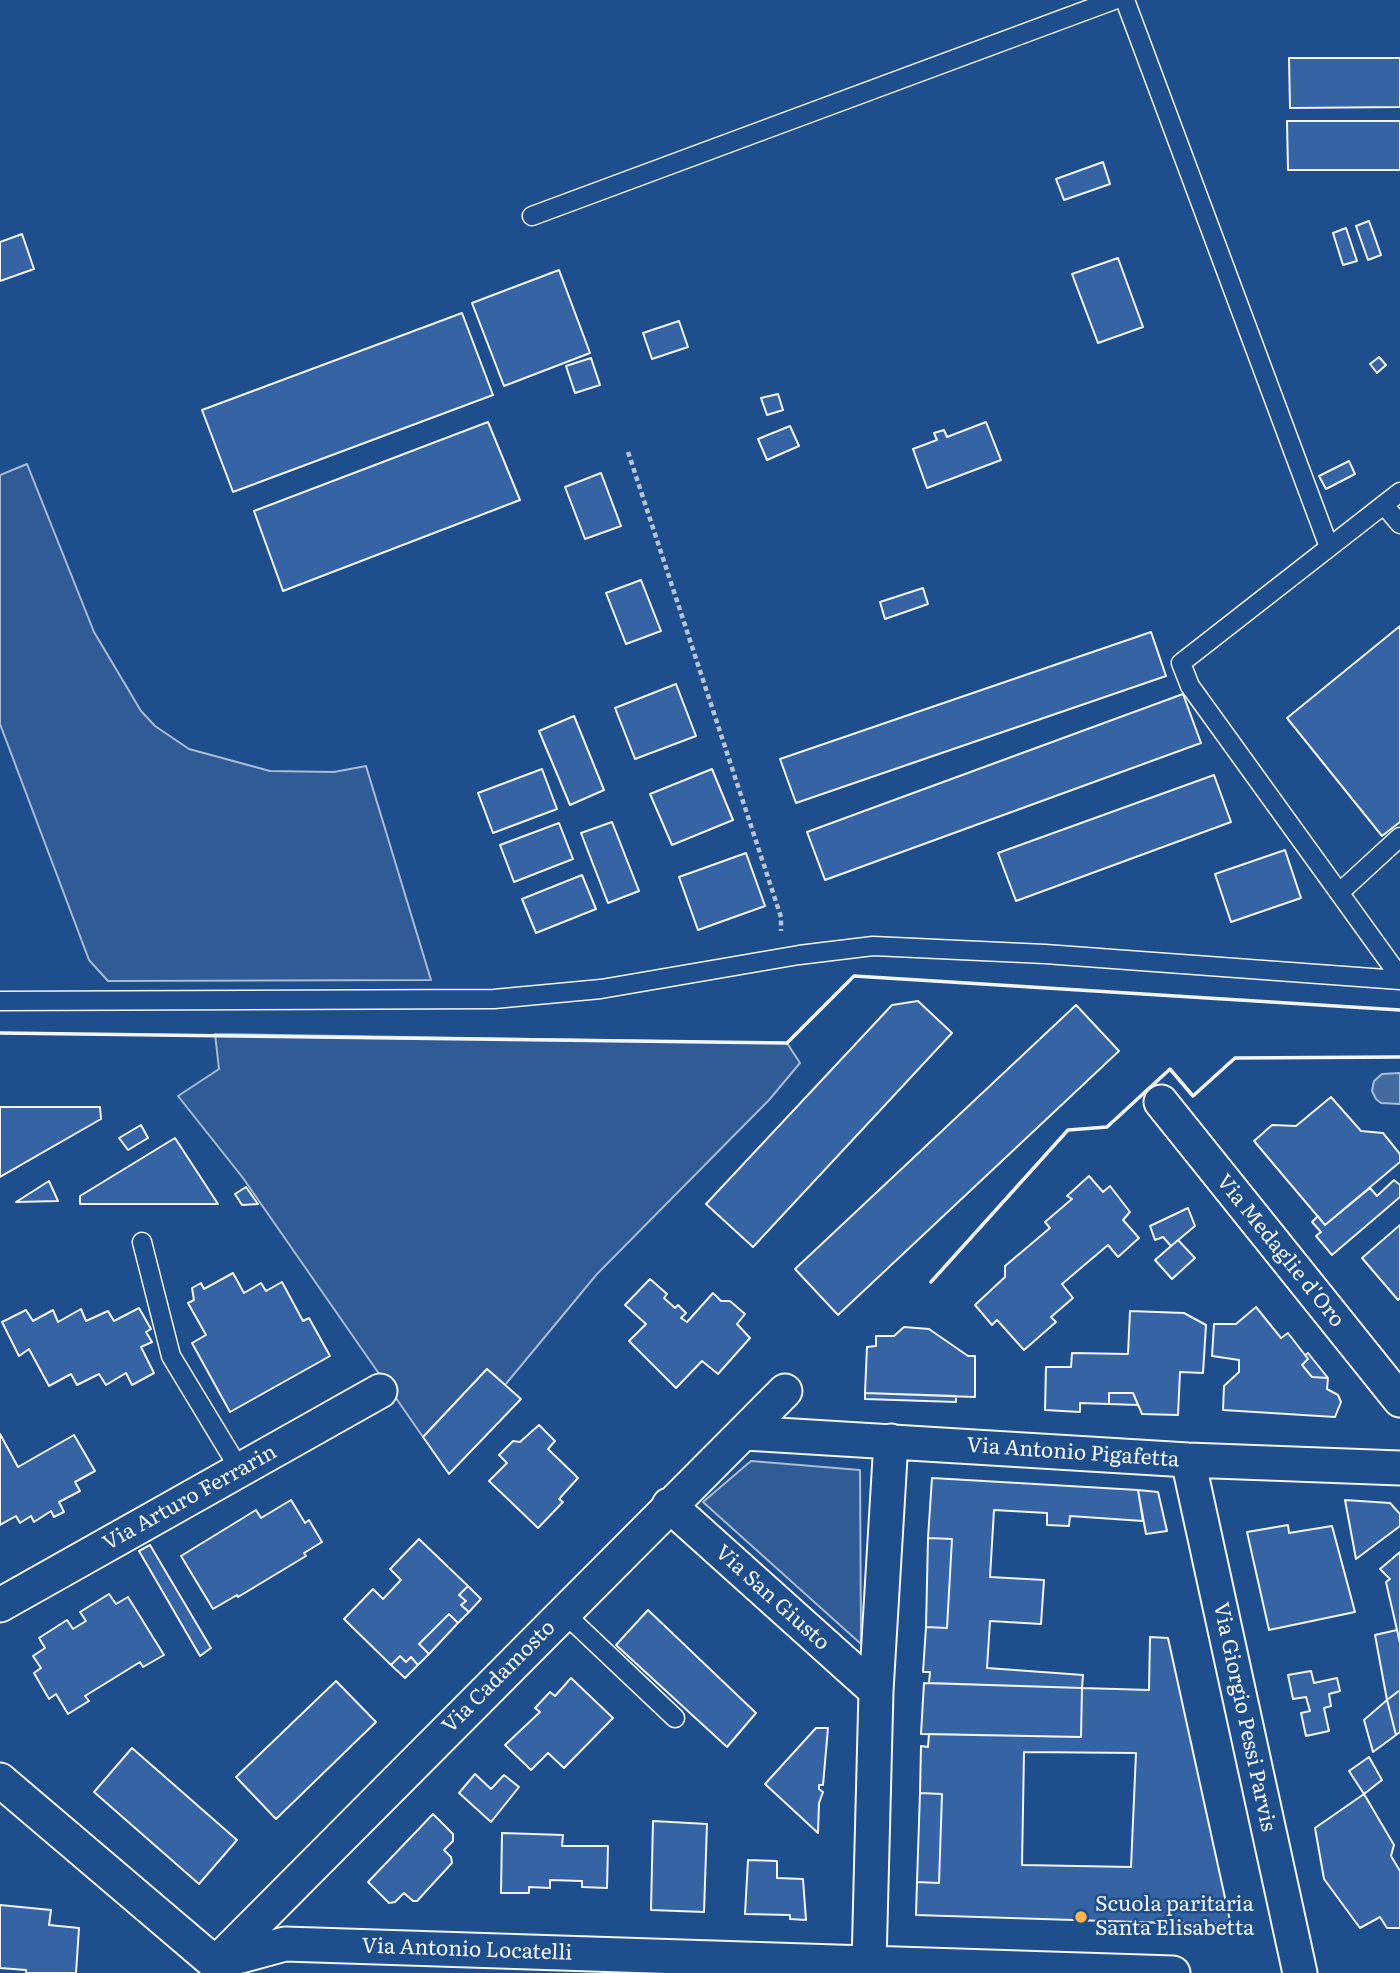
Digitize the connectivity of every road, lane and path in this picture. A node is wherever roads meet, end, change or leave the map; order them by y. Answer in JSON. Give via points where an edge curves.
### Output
{"nodes":[{"id":1,"x":1114,"y":0,"type":"edge"},
{"id":2,"x":1125,"y":0,"type":"edge"},
{"id":3,"x":533,"y":216,"type":"dead end"},
{"id":4,"x":628,"y":452,"type":"dead end"},
{"id":5,"x":1400,"y":492,"type":"edge"},
{"id":6,"x":1384,"y":505,"type":"junction"},
{"id":7,"x":1400,"y":524,"type":"edge"},
{"id":8,"x":1329,"y":547,"type":"junction"},
{"id":9,"x":1400,"y":837,"type":"edge"},
{"id":10,"x":1339,"y":893,"type":"junction"},
{"id":11,"x":782,"y":939,"type":"dead end"},
{"id":12,"x":1400,"y":978,"type":"edge"},
{"id":13,"x":0,"y":1002,"type":"edge"},
{"id":14,"x":1161,"y":1102,"type":"dead end"},
{"id":15,"x":142,"y":1242,"type":"dead end"},
{"id":16,"x":380,"y":1391,"type":"dead end"},
{"id":17,"x":785,"y":1391,"type":"dead end"},
{"id":18,"x":1400,"y":1400,"type":"edge"},
{"id":19,"x":746,"y":1433,"type":"junction"},
{"id":20,"x":891,"y":1441,"type":"junction"},
{"id":21,"x":1188,"y":1460,"type":"junction"},
{"id":22,"x":1400,"y":1468,"type":"edge"},
{"id":23,"x":240,"y":1470,"type":"junction"},
{"id":24,"x":668,"y":1505,"type":"junction"},
{"id":25,"x":0,"y":1605,"type":"edge"},
{"id":26,"x":563,"y":1612,"type":"junction"},
{"id":27,"x":876,"y":1691,"type":"junction"},
{"id":28,"x":675,"y":1718,"type":"dead end"},
{"id":29,"x":1,"y":1782,"type":"edge"},
{"id":30,"x":869,"y":1964,"type":"junction"},
{"id":31,"x":215,"y":1968,"type":"edge"},
{"id":32,"x":1013,"y":1970,"type":"edge"},
{"id":33,"x":1172,"y":1973,"type":"edge"},
{"id":34,"x":1300,"y":1973,"type":"edge"}],
"edges":[{"from":1,"to":3,"type":"lane"},
{"from":2,"to":8,"type":"lane"},
{"from":4,"to":11,"type":"path","via":[[781,917]]},
{"from":5,"to":6,"type":"lane"},
{"from":6,"to":7,"type":"lane"},
{"from":6,"to":8,"type":"lane"},
{"from":8,"to":10,"type":"lane","via":[[1181,663],[1191,686]]},
{"from":9,"to":10,"type":"lane"},
{"from":10,"to":12,"type":"lane"},
{"from":12,"to":13,"type":"lane","via":[[873,946],[601,989],[494,999]]},
{"from":14,"to":18,"type":"street","name":"Via Medaglie d'Oro"},
{"from":15,"to":23,"type":"lane","via":[[171,1356]]},
{"from":16,"to":23,"type":"street","name":"Via Arturo Ferrarin"},
{"from":17,"to":19,"type":"street","name":"Via Cadamosto"},
{"from":19,"to":20,"type":"street","name":"Via Antonio Pigafetta"},
{"from":19,"to":24,"type":"street","name":"Via Cadamosto"},
{"from":20,"to":21,"type":"street","name":"Via Antonio Pigafetta"},
{"from":20,"to":27,"type":"street"},
{"from":21,"to":22,"type":"street","name":"Via Antonio Pigafetta"},
{"from":21,"to":34,"type":"street","name":"Via Giorgio Pessi Parvis"},
{"from":23,"to":25,"type":"street","name":"Via Arturo Ferrarin"},
{"from":24,"to":26,"type":"street","name":"Via Cadamosto"},
{"from":24,"to":27,"type":"street","name":"Via San Giusto"},
{"from":26,"to":28,"type":"lane"},
{"from":26,"to":31,"type":"street","name":"Via Cadamosto"},
{"from":27,"to":30,"type":"street"},
{"from":29,"to":31,"type":"street"},
{"from":30,"to":31,"type":"street","name":"Via Antonio Locatelli","via":[[285,1944]]},
{"from":30,"to":32,"type":"street","name":"Via Antonio Locatelli"},
{"from":32,"to":33,"type":"street","name":"Via Antonio Locatelli"}]}
